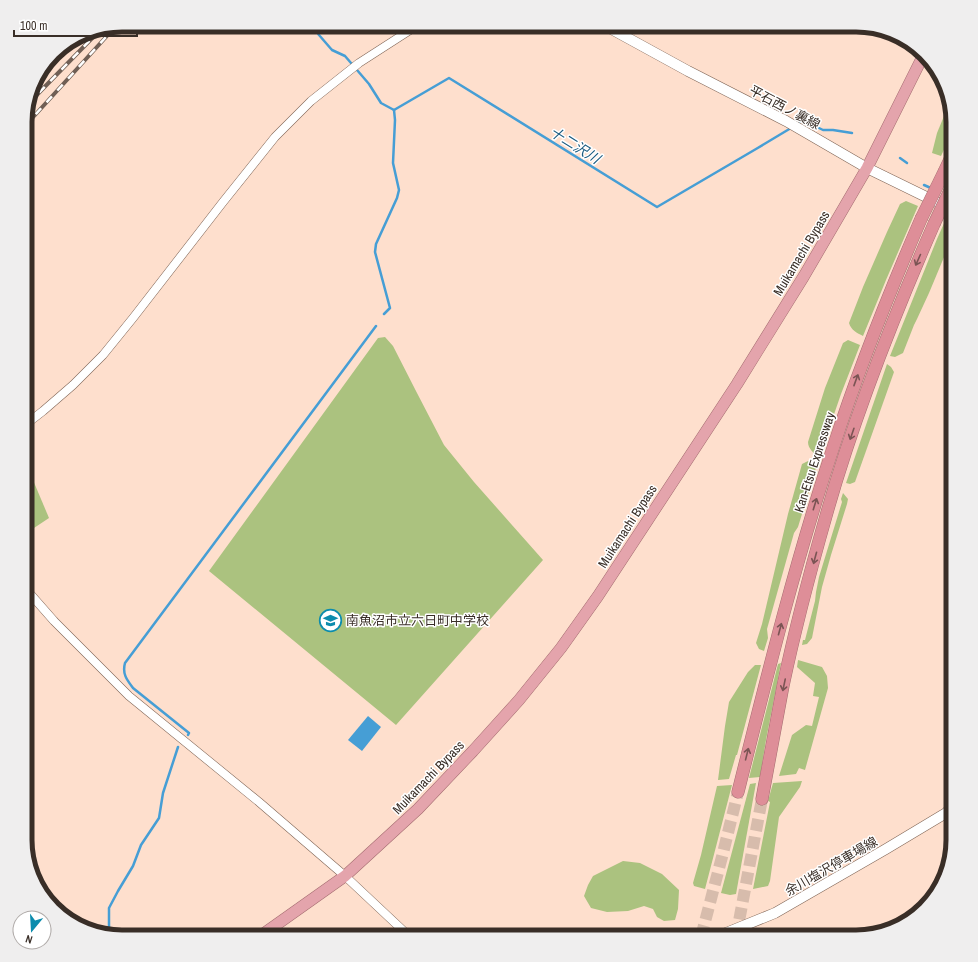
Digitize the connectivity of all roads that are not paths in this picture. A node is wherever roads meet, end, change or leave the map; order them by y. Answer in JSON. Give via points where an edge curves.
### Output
{"nodes":[{"id":1,"x":407,"y":32,"type":"edge"},
{"id":2,"x":617,"y":32,"type":"edge"},
{"id":3,"x":921,"y":60,"type":"edge"},
{"id":4,"x":867,"y":168,"type":"junction"},
{"id":5,"x":946,"y":168,"type":"edge"},
{"id":6,"x":946,"y":199,"type":"edge"},
{"id":7,"x":946,"y":207,"type":"edge"},
{"id":8,"x":32,"y":420,"type":"edge"},
{"id":9,"x":32,"y":596,"type":"edge"},
{"id":10,"x":738,"y":792,"type":"tunnel mouth"},
{"id":11,"x":762,"y":799,"type":"tunnel mouth"},
{"id":12,"x":946,"y":812,"type":"edge"},
{"id":13,"x":345,"y":876,"type":"junction"},
{"id":14,"x":269,"y":930,"type":"edge"},
{"id":15,"x":403,"y":930,"type":"edge"},
{"id":16,"x":733,"y":930,"type":"edge"}],
"edges":[{"from":1,"to":8,"type":"street","via":[[359,63],[310,101],[275,137],[103,355],[73,385]]},
{"from":2,"to":4,"type":"main road","name":"平石西ノ裏線","via":[[786,121]]},
{"from":3,"to":4,"type":"highway","name":"Muikamachi Bypass"},
{"from":4,"to":7,"type":"main road","name":"平石西ノ裏線"},
{"from":4,"to":13,"type":"highway","name":"Muikamachi Bypass","via":[[737,384],[561,648],[473,751],[418,809]]},
{"from":10,"to":5,"type":"highway","name":"Kan-Etsu Expressway","one_way":true,"bridge":true,"via":[[793,580],[834,445],[879,319],[921,219]]},
{"from":6,"to":11,"type":"highway","name":"Kan-Etsu Expressway","one_way":true,"bridge":true,"via":[[913,272],[869,383],[826,516],[785,679]]},
{"from":9,"to":13,"type":"street","via":[[129,696]]},
{"from":12,"to":16,"type":"main road","name":"余川塩沢停車場線","via":[[775,913]]},
{"from":13,"to":14,"type":"highway","name":"Muikamachi Bypass"},
{"from":13,"to":15,"type":"street"}]}
